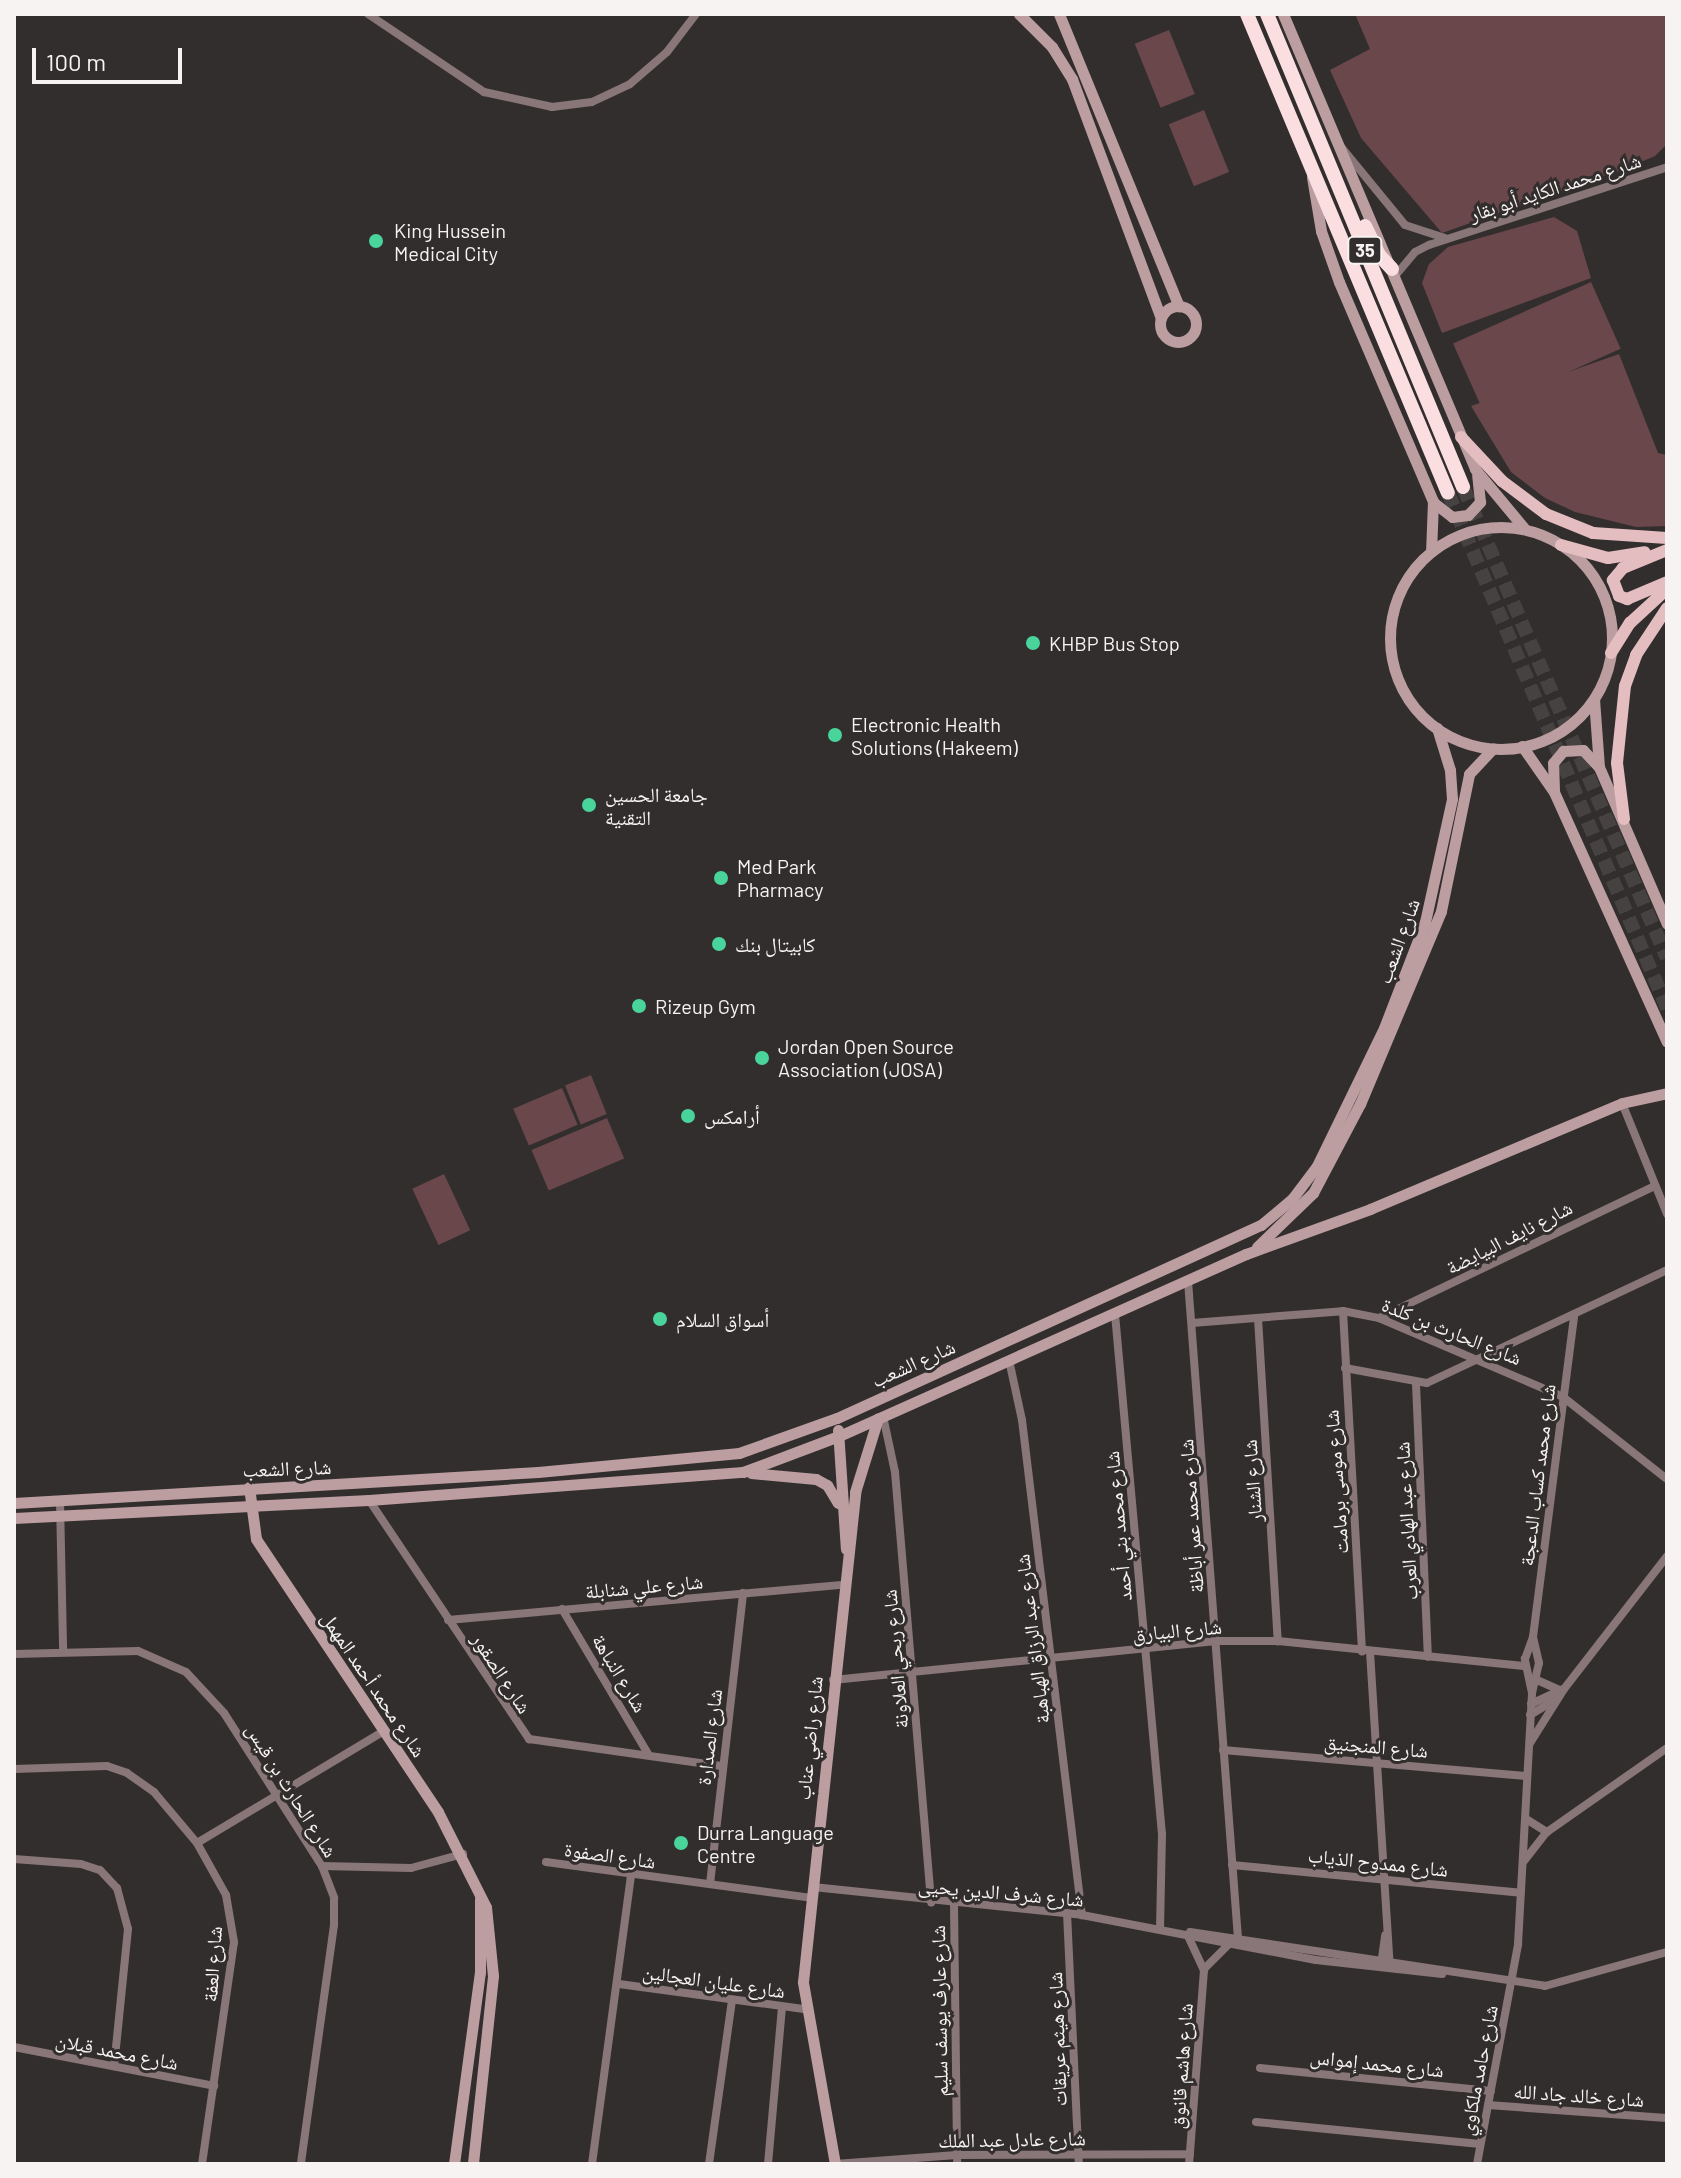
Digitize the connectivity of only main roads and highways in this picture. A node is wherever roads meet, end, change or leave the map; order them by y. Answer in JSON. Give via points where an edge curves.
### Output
{"nodes":[{"id":1,"x":1247,"y":14,"type":"edge"},
{"id":2,"x":1267,"y":14,"type":"edge"},
{"id":3,"x":1328,"y":159,"type":"junction"},
{"id":4,"x":1394,"y":273,"type":"road end"},
{"id":5,"x":1461,"y":437,"type":"road end"},
{"id":6,"x":1463,"y":487,"type":"tunnel mouth"},
{"id":7,"x":1448,"y":493,"type":"tunnel mouth"},
{"id":8,"x":1667,"y":538,"type":"edge"},
{"id":9,"x":1561,"y":545,"type":"road end"},
{"id":10,"x":1667,"y":547,"type":"edge"},
{"id":11,"x":1667,"y":582,"type":"edge"},
{"id":12,"x":1667,"y":589,"type":"edge"},
{"id":13,"x":1667,"y":608,"type":"edge"},
{"id":14,"x":1611,"y":653,"type":"road end"},
{"id":15,"x":1624,"y":819,"type":"road end"}],
"edges":[{"from":1,"to":7,"type":"highway","number":"35","via":[[1311,177]]},
{"from":2,"to":3,"type":"highway","number":"35"},
{"from":3,"to":4,"type":"highway"},
{"from":3,"to":6,"type":"highway","number":"35"},
{"from":5,"to":8,"type":"main road","via":[[1502,481],[1546,514],[1593,533]]},
{"from":9,"to":10,"type":"main road","via":[[1621,558]]},
{"from":10,"to":11,"type":"main road","via":[[1623,568],[1613,580],[1619,596],[1627,599]]},
{"from":12,"to":14,"type":"main road","via":[[1630,623]]},
{"from":13,"to":15,"type":"main road","via":[[1636,655],[1625,686],[1617,763]]}]}
